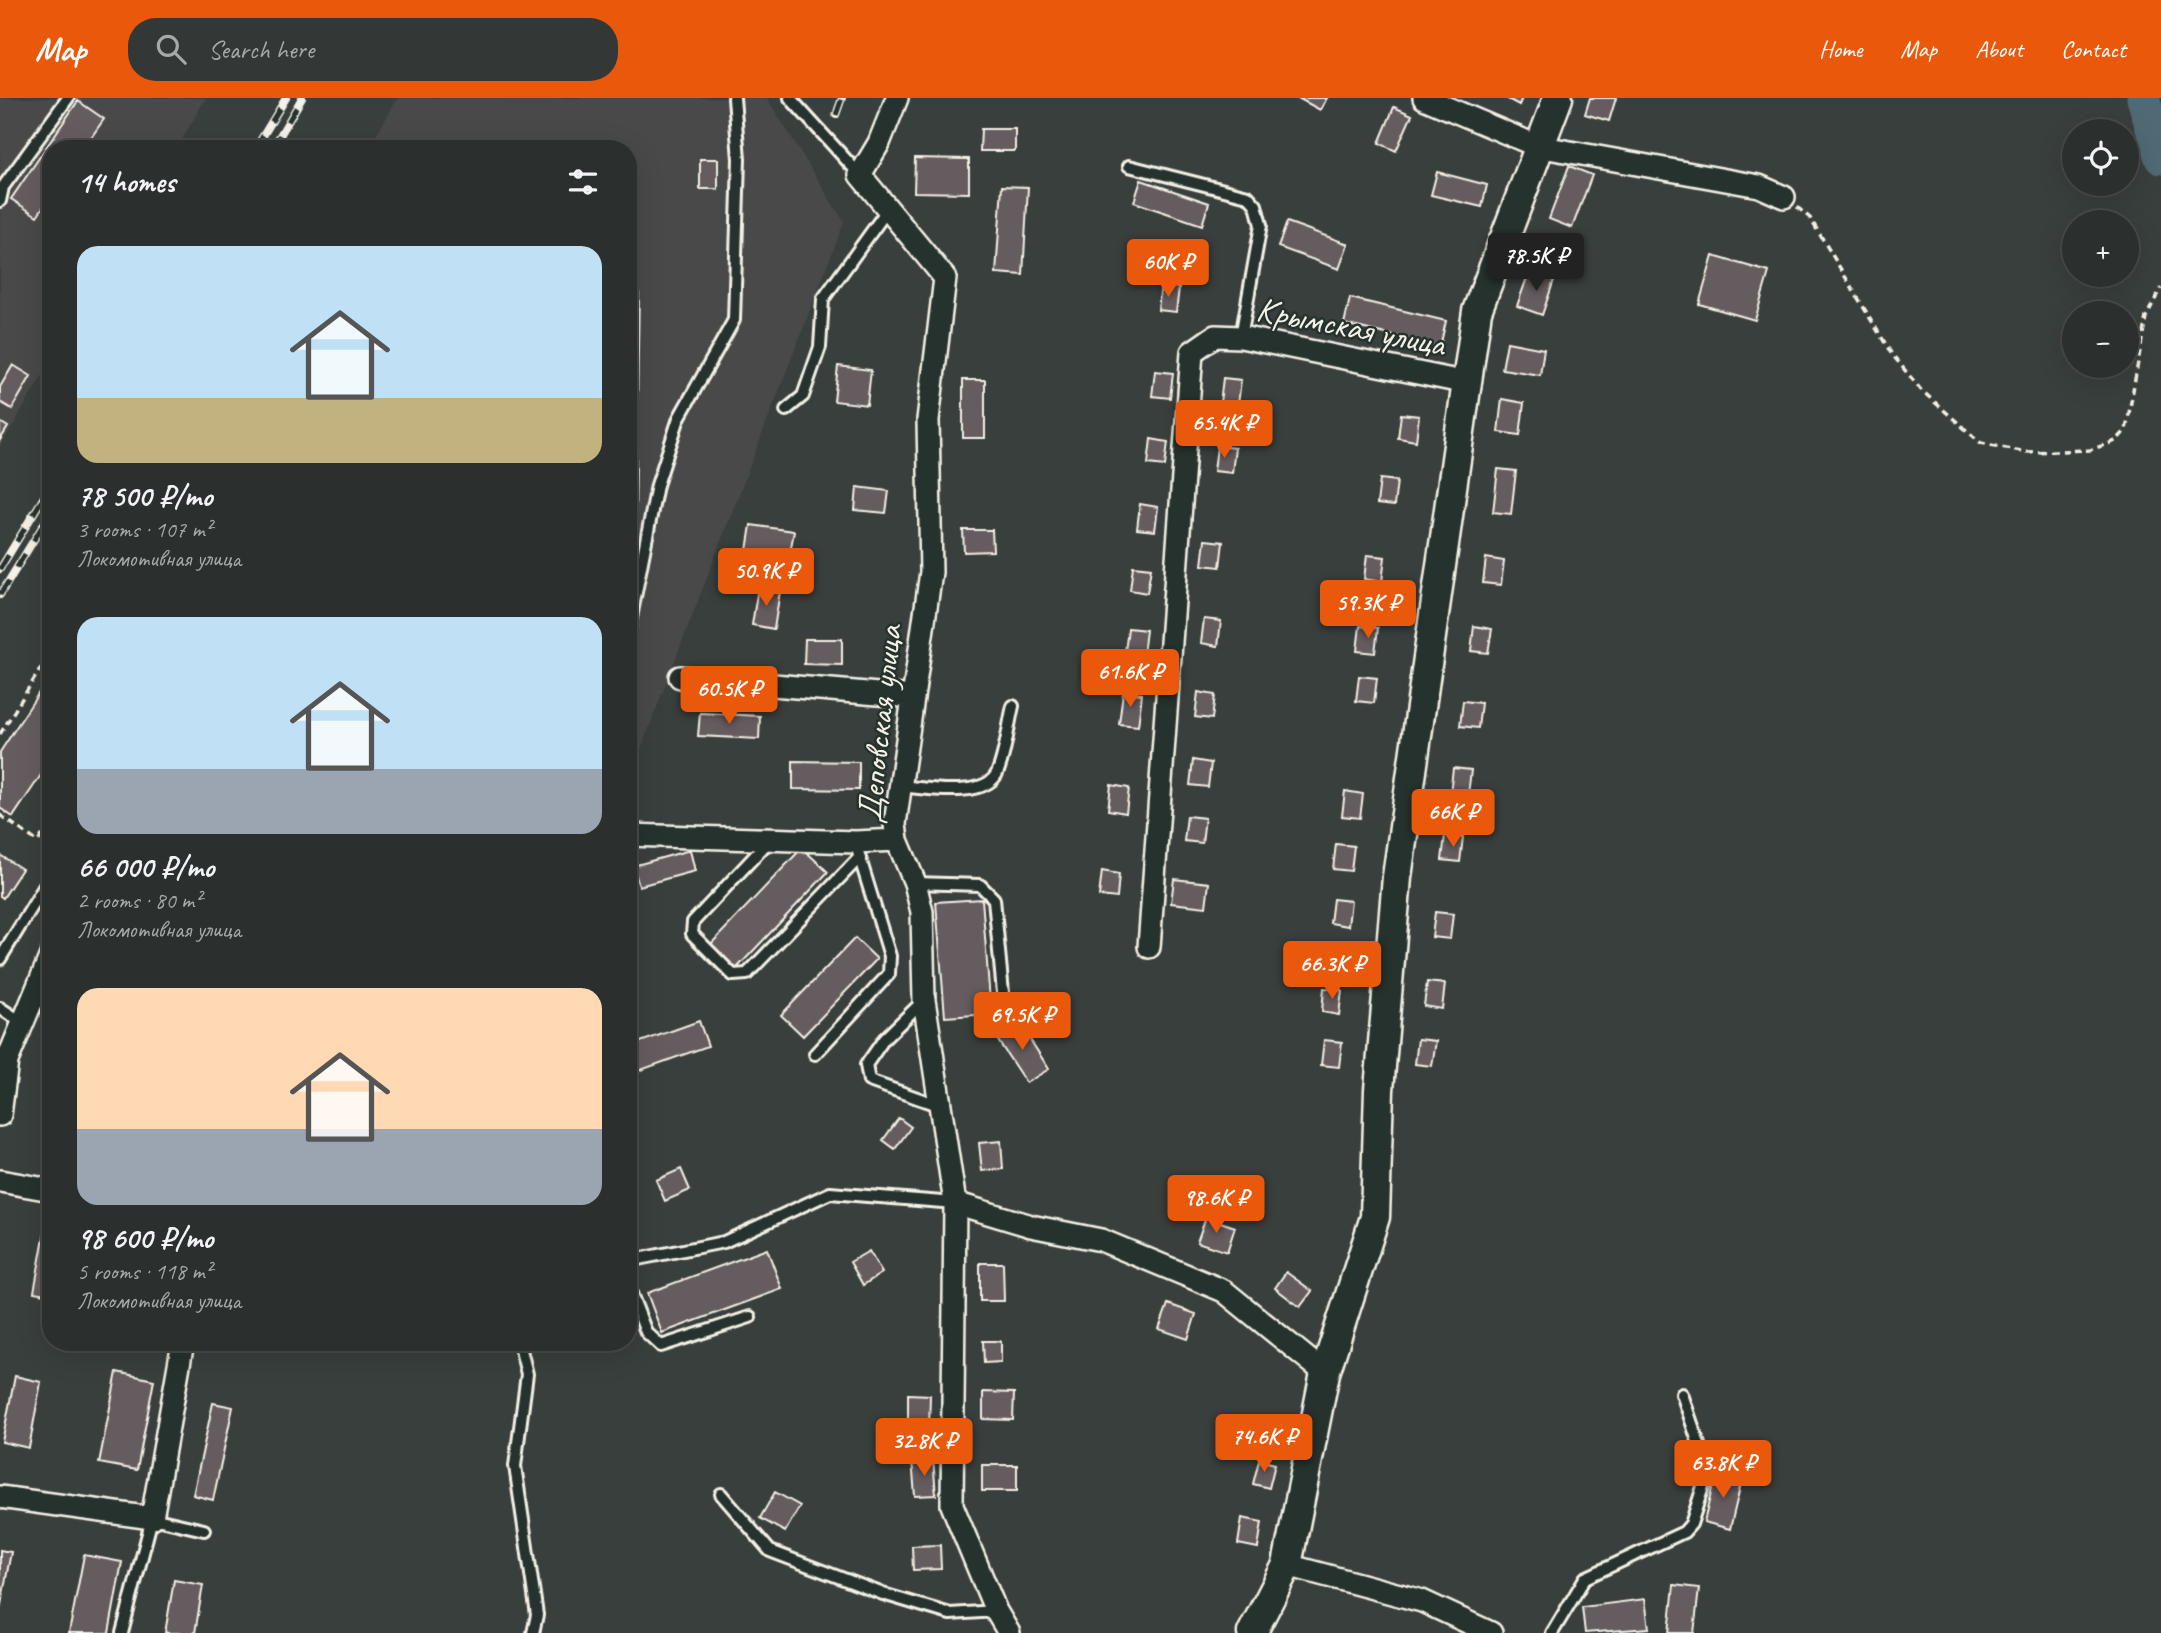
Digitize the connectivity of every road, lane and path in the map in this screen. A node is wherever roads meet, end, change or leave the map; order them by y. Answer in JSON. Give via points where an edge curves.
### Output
{"nodes":[{"id":1,"x":68,"y":98,"type":"edge"},
{"id":2,"x":734,"y":98,"type":"edge"},
{"id":3,"x":790,"y":98,"type":"edge"},
{"id":4,"x":897,"y":98,"type":"edge"},
{"id":5,"x":1424,"y":98,"type":"edge"},
{"id":6,"x":1558,"y":98,"type":"edge"},
{"id":7,"x":1537,"y":146,"type":"junction"},
{"id":8,"x":1129,"y":166,"type":"dead end"},
{"id":9,"x":860,"y":174,"type":"junction"},
{"id":10,"x":1784,"y":197,"type":"joint"},
{"id":11,"x":0,"y":201,"type":"edge"},
{"id":12,"x":888,"y":209,"type":"junction"},
{"id":13,"x":2161,"y":288,"type":"edge"},
{"id":14,"x":1241,"y":337,"type":"junction"},
{"id":15,"x":1467,"y":383,"type":"junction"},
{"id":16,"x":786,"y":410,"type":"dead end"},
{"id":17,"x":637,"y":587,"type":"edge"},
{"id":18,"x":42,"y":666,"type":"edge"},
{"id":19,"x":680,"y":677,"type":"dead end"},
{"id":20,"x":913,"y":697,"type":"junction"},
{"id":21,"x":1013,"y":706,"type":"dead end"},
{"id":22,"x":0,"y":734,"type":"edge"},
{"id":23,"x":900,"y":786,"type":"junction"},
{"id":24,"x":0,"y":815,"type":"edge"},
{"id":25,"x":637,"y":835,"type":"edge"},
{"id":26,"x":42,"y":836,"type":"edge"},
{"id":27,"x":771,"y":839,"type":"junction"},
{"id":28,"x":897,"y":839,"type":"junction"},
{"id":29,"x":857,"y":850,"type":"junction"},
{"id":30,"x":915,"y":883,"type":"junction"},
{"id":31,"x":42,"y":891,"type":"edge"},
{"id":32,"x":1149,"y":947,"type":"dead end"},
{"id":33,"x":0,"y":959,"type":"edge"},
{"id":34,"x":1003,"y":993,"type":"dead end"},
{"id":35,"x":42,"y":997,"type":"edge"},
{"id":36,"x":924,"y":1000,"type":"junction"},
{"id":37,"x":0,"y":1008,"type":"edge"},
{"id":38,"x":23,"y":1023,"type":"junction"},
{"id":39,"x":815,"y":1055,"type":"dead end"},
{"id":40,"x":940,"y":1106,"type":"junction"},
{"id":41,"x":0,"y":1115,"type":"edge"},
{"id":42,"x":0,"y":1181,"type":"edge"},
{"id":43,"x":42,"y":1188,"type":"edge"},
{"id":44,"x":954,"y":1203,"type":"junction"},
{"id":45,"x":637,"y":1259,"type":"edge"},
{"id":46,"x":637,"y":1309,"type":"edge"},
{"id":47,"x":750,"y":1317,"type":"dead end"},
{"id":48,"x":181,"y":1351,"type":"edge"},
{"id":49,"x":521,"y":1351,"type":"edge"},
{"id":50,"x":1325,"y":1373,"type":"junction"},
{"id":51,"x":1682,"y":1394,"type":"dead end"},
{"id":52,"x":721,"y":1494,"type":"dead end"},
{"id":53,"x":0,"y":1497,"type":"edge"},
{"id":54,"x":152,"y":1518,"type":"junction"},
{"id":55,"x":204,"y":1530,"type":"dead end"},
{"id":56,"x":1287,"y":1565,"type":"junction"},
{"id":57,"x":996,"y":1611,"type":"junction"},
{"id":58,"x":122,"y":1633,"type":"edge"},
{"id":59,"x":533,"y":1633,"type":"edge"},
{"id":60,"x":1009,"y":1633,"type":"edge"},
{"id":61,"x":1252,"y":1633,"type":"edge"},
{"id":62,"x":1490,"y":1633,"type":"edge"},
{"id":63,"x":1552,"y":1633,"type":"edge"}],
"edges":[{"from":1,"to":11,"type":"lane","via":[[4,187]]},
{"from":2,"to":17,"type":"lane","via":[[739,159],[734,320],[679,418],[657,485]]},
{"from":3,"to":9,"type":"lane"},
{"from":4,"to":9,"type":"street","via":[[879,143]]},
{"from":5,"to":7,"type":"street"},
{"from":6,"to":7,"type":"street"},
{"from":7,"to":10,"type":"street","via":[[1759,186]]},
{"from":7,"to":15,"type":"street","via":[[1477,311]]},
{"from":8,"to":14,"type":"lane","via":[[1248,196],[1255,205],[1261,225]]},
{"from":9,"to":12,"type":"street","name":"Деповская улица"},
{"from":10,"to":13,"type":"path","via":[[1810,218],[1891,354],[1921,390],[1981,443],[2026,452],[2090,450],[2116,441],[2126,430],[2146,317]]},
{"from":12,"to":16,"type":"lane","via":[[823,299],[820,347],[803,396]]},
{"from":12,"to":20,"type":"street","name":"Деповская улица","via":[[945,278],[928,420],[931,572]]},
{"from":14,"to":15,"type":"street","name":"Крымская улица"},
{"from":14,"to":32,"type":"street","name":"Крымская улица","via":[[1215,336],[1192,352]]},
{"from":15,"to":50,"type":"street","via":[[1397,877],[1379,1090],[1375,1217]]},
{"from":18,"to":22,"type":"path"},
{"from":19,"to":20,"type":"street"},
{"from":20,"to":23,"type":"street","name":"Деповская улица"},
{"from":21,"to":23,"type":"lane","via":[[998,774],[987,785],[959,790]]},
{"from":23,"to":28,"type":"street","name":"Деповская улица"},
{"from":24,"to":26,"type":"path","via":[[38,842]]},
{"from":25,"to":27,"type":"street"},
{"from":27,"to":29,"type":"street"},
{"from":27,"to":29,"type":"lane","via":[[694,922],[692,933],[733,975],[747,974]]},
{"from":28,"to":29,"type":"street"},
{"from":28,"to":30,"type":"street","name":"Деповская улица"},
{"from":29,"to":39,"type":"lane","via":[[890,956],[889,974]]},
{"from":30,"to":34,"type":"lane","via":[[980,885],[995,898]]},
{"from":30,"to":36,"type":"street","name":"Деповская улица","via":[[922,912]]},
{"from":31,"to":33,"type":"lane"},
{"from":35,"to":38,"type":"street"},
{"from":36,"to":40,"type":"street","name":"Деповская улица"},
{"from":36,"to":40,"type":"lane","via":[[884,1039],[866,1065],[869,1080]]},
{"from":37,"to":38,"type":"lane"},
{"from":38,"to":41,"type":"street","via":[[7,1061]]},
{"from":40,"to":44,"type":"street","name":"Деповская улица"},
{"from":42,"to":43,"type":"street"},
{"from":44,"to":45,"type":"lane","via":[[830,1193],[724,1242]]},
{"from":44,"to":50,"type":"street","via":[[1031,1226],[1101,1240],[1224,1291]]},
{"from":44,"to":57,"type":"street","name":"Деповская улица","via":[[952,1505]]},
{"from":46,"to":47,"type":"lane","via":[[646,1332],[661,1346]]},
{"from":48,"to":54,"type":"street"},
{"from":49,"to":59,"type":"lane","via":[[527,1374],[515,1466],[537,1615]]},
{"from":50,"to":56,"type":"street"},
{"from":51,"to":63,"type":"lane","via":[[1708,1471],[1691,1524],[1684,1532],[1585,1578]]},
{"from":52,"to":57,"type":"lane","via":[[769,1551],[950,1614]]},
{"from":53,"to":54,"type":"street"},
{"from":54,"to":55,"type":"lane"},
{"from":54,"to":58,"type":"lane"},
{"from":56,"to":61,"type":"street"},
{"from":56,"to":62,"type":"street","via":[[1422,1601]]},
{"from":57,"to":60,"type":"street","name":"Деповская улица"}]}
